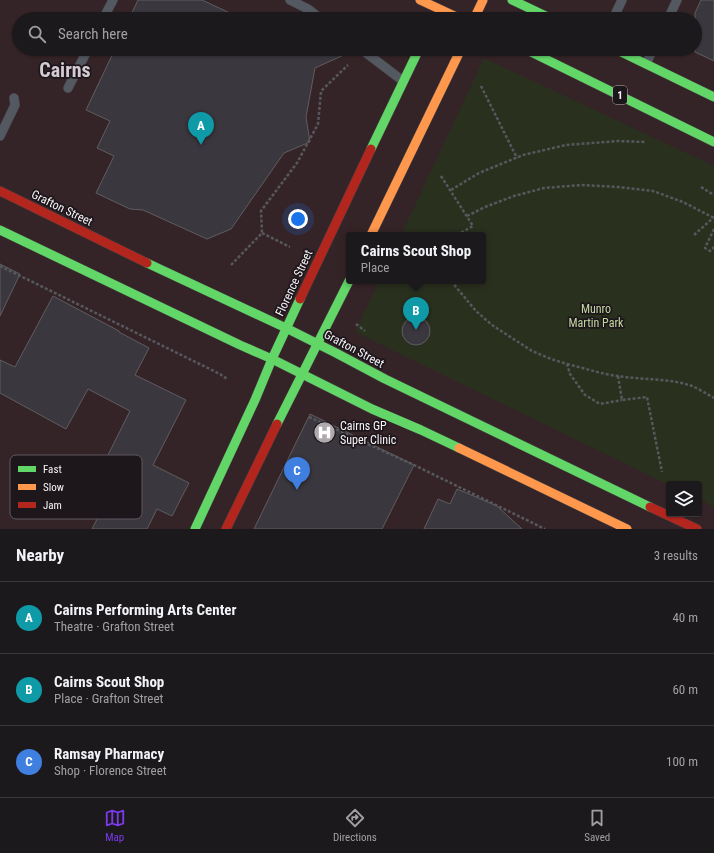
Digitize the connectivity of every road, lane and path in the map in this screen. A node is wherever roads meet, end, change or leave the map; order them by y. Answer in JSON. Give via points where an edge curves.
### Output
{"nodes":[{"id":1,"x":112,"y":0,"type":"edge"},
{"id":2,"x":290,"y":0,"type":"edge"},
{"id":3,"x":420,"y":0,"type":"edge"},
{"id":4,"x":443,"y":0,"type":"edge"},
{"id":5,"x":483,"y":0,"type":"edge"},
{"id":6,"x":512,"y":0,"type":"edge"},
{"id":7,"x":622,"y":0,"type":"edge"},
{"id":8,"x":677,"y":0,"type":"edge"},
{"id":9,"x":439,"y":9,"type":"junction"},
{"id":10,"x":106,"y":12,"type":"edge"},
{"id":11,"x":312,"y":12,"type":"edge"},
{"id":12,"x":438,"y":12,"type":"edge"},
{"id":13,"x":446,"y":12,"type":"edge"},
{"id":14,"x":477,"y":12,"type":"edge"},
{"id":15,"x":537,"y":12,"type":"edge"},
{"id":16,"x":616,"y":12,"type":"edge"},
{"id":17,"x":671,"y":12,"type":"edge"},
{"id":18,"x":84,"y":56,"type":"edge"},
{"id":19,"x":370,"y":56,"type":"edge"},
{"id":20,"x":416,"y":56,"type":"edge"},
{"id":21,"x":459,"y":56,"type":"edge"},
{"id":22,"x":539,"y":56,"type":"edge"},
{"id":23,"x":629,"y":56,"type":"edge"},
{"id":24,"x":650,"y":56,"type":"edge"},
{"id":25,"x":646,"y":64,"type":"junction"},
{"id":26,"x":348,"y":65,"type":"dead end"},
{"id":27,"x":403,"y":81,"type":"junction"},
{"id":28,"x":481,"y":86,"type":"dead end"},
{"id":29,"x":68,"y":88,"type":"dead end"},
{"id":30,"x":714,"y":97,"type":"edge"},
{"id":31,"x":14,"y":98,"type":"dead end"},
{"id":32,"x":0,"y":136,"type":"edge"},
{"id":33,"x":644,"y":142,"type":"dead end"},
{"id":34,"x":714,"y":142,"type":"edge"},
{"id":35,"x":517,"y":158,"type":"junction"},
{"id":36,"x":441,"y":176,"type":"dead end"},
{"id":37,"x":701,"y":187,"type":"dead end"},
{"id":38,"x":451,"y":190,"type":"junction"},
{"id":39,"x":0,"y":191,"type":"edge"},
{"id":40,"x":714,"y":195,"type":"edge"},
{"id":41,"x":466,"y":216,"type":"junction"},
{"id":42,"x":713,"y":218,"type":"edge"},
{"id":43,"x":714,"y":229,"type":"edge"},
{"id":44,"x":0,"y":230,"type":"edge"},
{"id":45,"x":372,"y":232,"type":"edge"},
{"id":46,"x":462,"y":232,"type":"edge"},
{"id":47,"x":262,"y":233,"type":"junction"},
{"id":48,"x":694,"y":234,"type":"dead end"},
{"id":49,"x":290,"y":246,"type":"dead end"},
{"id":50,"x":714,"y":247,"type":"edge"},
{"id":51,"x":231,"y":265,"type":"dead end"},
{"id":52,"x":0,"y":266,"type":"edge"},
{"id":53,"x":348,"y":284,"type":"edge"},
{"id":54,"x":454,"y":284,"type":"edge"},
{"id":55,"x":146,"y":300,"type":"junction"},
{"id":56,"x":162,"y":300,"type":"dead end"},
{"id":57,"x":356,"y":324,"type":"dead end"},
{"id":58,"x":286,"y":328,"type":"junction"},
{"id":59,"x":365,"y":331,"type":"dead end"},
{"id":60,"x":318,"y":344,"type":"junction"},
{"id":61,"x":272,"y":359,"type":"junction"},
{"id":62,"x":567,"y":364,"type":"junction"},
{"id":63,"x":302,"y":374,"type":"junction"},
{"id":64,"x":618,"y":376,"type":"junction"},
{"id":65,"x":227,"y":379,"type":"dead end"},
{"id":66,"x":385,"y":380,"type":"junction"},
{"id":67,"x":374,"y":386,"type":"dead end"},
{"id":68,"x":370,"y":398,"type":"dead end"},
{"id":69,"x":714,"y":398,"type":"edge"},
{"id":70,"x":622,"y":400,"type":"junction"},
{"id":71,"x":372,"y":409,"type":"junction"},
{"id":72,"x":309,"y":417,"type":"dead end"},
{"id":73,"x":662,"y":472,"type":"dead end"},
{"id":74,"x":195,"y":529,"type":"edge"},
{"id":75,"x":226,"y":529,"type":"edge"},
{"id":76,"x":546,"y":529,"type":"edge"},
{"id":77,"x":627,"y":529,"type":"edge"},
{"id":78,"x":697,"y":529,"type":"edge"}],
"edges":[{"from":1,"to":10,"type":"lane"},
{"from":2,"to":11,"type":"lane"},
{"from":3,"to":9,"type":"main road"},
{"from":4,"to":9,"type":"main road"},
{"from":5,"to":14,"type":"main road"},
{"from":6,"to":15,"type":"main road"},
{"from":7,"to":16,"type":"lane"},
{"from":8,"to":17,"type":"lane"},
{"from":9,"to":12,"type":"main road"},
{"from":9,"to":13,"type":"main road"},
{"from":18,"to":29,"type":"lane"},
{"from":19,"to":27,"type":"lane"},
{"from":20,"to":27,"type":"main road","name":"Florence Street"},
{"from":21,"to":45,"type":"main road"},
{"from":22,"to":34,"type":"main road","number":"1"},
{"from":23,"to":25,"type":"main road"},
{"from":24,"to":25,"type":"lane"},
{"from":25,"to":30,"type":"main road"},
{"from":26,"to":47,"type":"path","via":[[321,91],[318,124],[297,163],[261,211]]},
{"from":27,"to":58,"type":"main road","name":"Florence Street"},
{"from":28,"to":35,"type":"path"},
{"from":31,"to":32,"type":"lane","via":[[15,105]]},
{"from":33,"to":35,"type":"path","via":[[566,145]]},
{"from":35,"to":38,"type":"path","via":[[479,173]]},
{"from":36,"to":38,"type":"path"},
{"from":37,"to":40,"type":"path"},
{"from":38,"to":41,"type":"path"},
{"from":39,"to":58,"type":"main road","name":"Grafton Street","via":[[166,275]]},
{"from":41,"to":42,"type":"path","via":[[514,196],[544,188],[582,185],[653,192],[682,202]]},
{"from":41,"to":46,"type":"path","via":[[473,226]]},
{"from":42,"to":48,"type":"path"},
{"from":43,"to":50,"type":"path","via":[[705,248],[710,251]]},
{"from":44,"to":55,"type":"main road"},
{"from":47,"to":49,"type":"path"},
{"from":47,"to":51,"type":"path"},
{"from":52,"to":65,"type":"path"},
{"from":53,"to":60,"type":"main road"},
{"from":54,"to":62,"type":"path","via":[[492,326],[532,351]]},
{"from":55,"to":56,"type":"main road"},
{"from":55,"to":61,"type":"main road"},
{"from":57,"to":59,"type":"path"},
{"from":58,"to":60,"type":"main road","name":"Grafton Street"},
{"from":58,"to":61,"type":"main road","name":"Florence Street"},
{"from":60,"to":63,"type":"main road"},
{"from":60,"to":66,"type":"main road","name":"Grafton Street"},
{"from":61,"to":63,"type":"main road"},
{"from":61,"to":74,"type":"main road","name":"Florence Street"},
{"from":62,"to":64,"type":"path"},
{"from":62,"to":70,"type":"path","via":[[570,374],[585,395],[600,404]]},
{"from":63,"to":71,"type":"main road"},
{"from":63,"to":75,"type":"main road"},
{"from":64,"to":69,"type":"path","via":[[692,386]]},
{"from":64,"to":70,"type":"path"},
{"from":66,"to":67,"type":"main road"},
{"from":66,"to":78,"type":"main road","name":"Grafton Street"},
{"from":68,"to":71,"type":"main road"},
{"from":70,"to":73,"type":"path","via":[[647,397]]},
{"from":71,"to":77,"type":"main road"},
{"from":72,"to":76,"type":"path","via":[[414,464]]}]}
